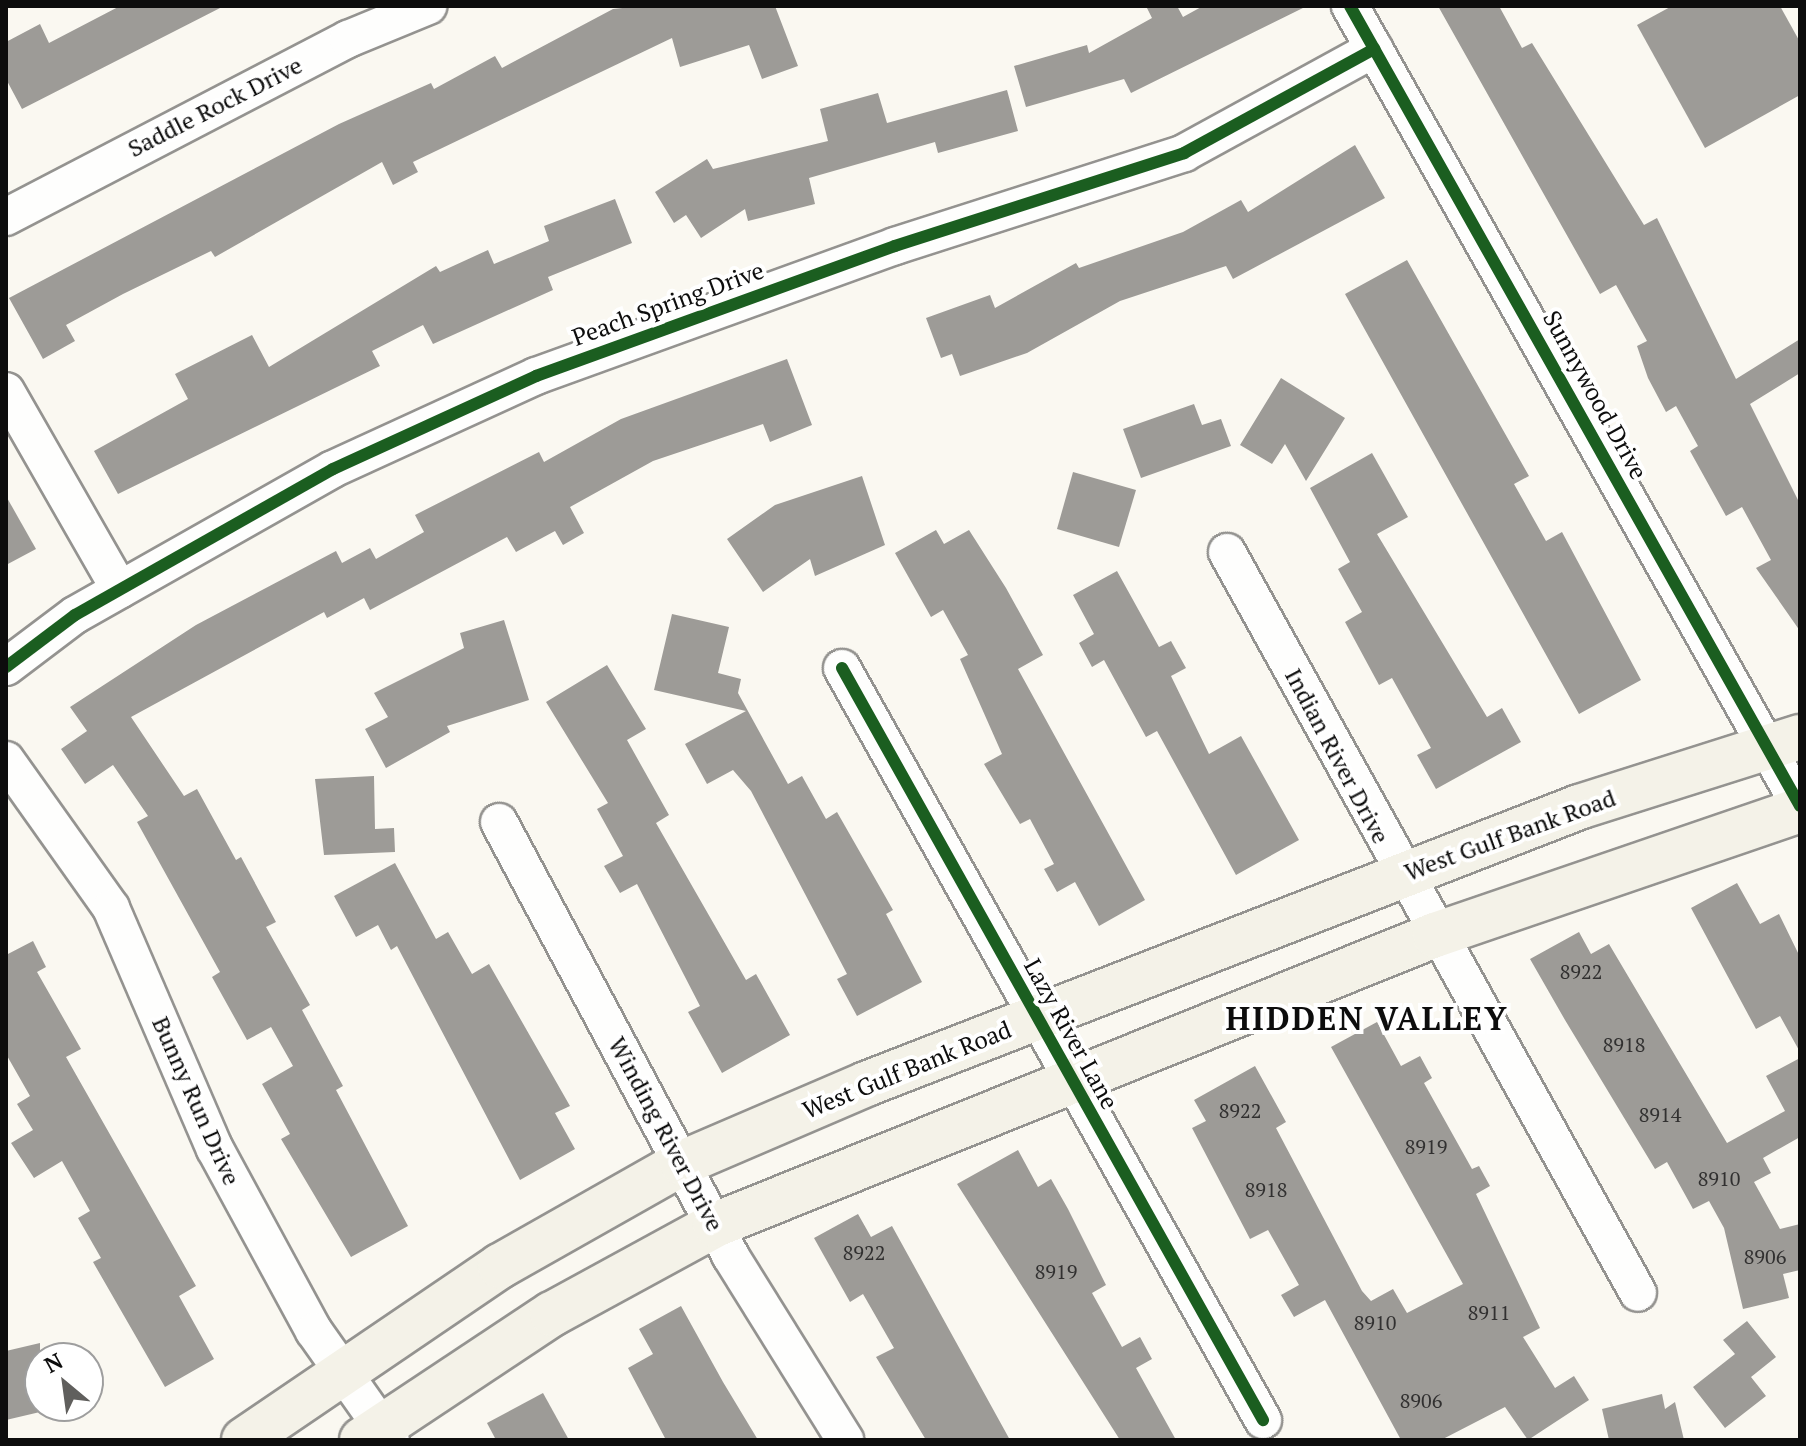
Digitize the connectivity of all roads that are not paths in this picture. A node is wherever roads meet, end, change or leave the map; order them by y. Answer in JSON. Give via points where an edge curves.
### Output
{"nodes":[{"id":1,"x":428,"y":6,"type":"edge"},
{"id":2,"x":1350,"y":6,"type":"edge"},
{"id":3,"x":1374,"y":49,"type":"junction"},
{"id":4,"x":6,"y":217,"type":"edge"},
{"id":5,"x":6,"y":391,"type":"edge"},
{"id":6,"x":1227,"y":552,"type":"dead end"},
{"id":7,"x":120,"y":590,"type":"junction"},
{"id":8,"x":6,"y":667,"type":"edge"},
{"id":9,"x":842,"y":668,"type":"dead end"},
{"id":10,"x":1784,"y":742,"type":"edge"},
{"id":11,"x":6,"y":760,"type":"edge"},
{"id":12,"x":1800,"y":808,"type":"edge"},
{"id":13,"x":499,"y":822,"type":"dead end"},
{"id":14,"x":1402,"y":875,"type":"junction"},
{"id":15,"x":1435,"y":935,"type":"junction"},
{"id":16,"x":1036,"y":1018,"type":"junction"},
{"id":17,"x":1070,"y":1077,"type":"junction"},
{"id":18,"x":682,"y":1163,"type":"junction"},
{"id":19,"x":715,"y":1225,"type":"junction"},
{"id":20,"x":1638,"y":1293,"type":"dead end"},
{"id":21,"x":341,"y":1370,"type":"junction"},
{"id":22,"x":1263,"y":1420,"type":"dead end"},
{"id":23,"x":378,"y":1435,"type":"edge"},
{"id":24,"x":244,"y":1440,"type":"edge"},
{"id":25,"x":845,"y":1440,"type":"edge"}],
"edges":[{"from":1,"to":4,"type":"street","name":"Saddle Rock Drive","via":[[201,112]]},
{"from":2,"to":3,"type":"street","name":"Sunnywood Drive"},
{"from":3,"to":7,"type":"street","name":"Peach Spring Drive","via":[[1184,153],[895,246],[536,376],[333,469]]},
{"from":3,"to":10,"type":"street","name":"Sunnywood Drive"},
{"from":5,"to":7,"type":"street"},
{"from":6,"to":14,"type":"street","name":"Indian River Drive"},
{"from":7,"to":8,"type":"street","name":"Peach Spring Drive"},
{"from":9,"to":16,"type":"street","name":"Lazy River Lane"},
{"from":10,"to":12,"type":"street","name":"Sunnywood Drive"},
{"from":10,"to":14,"type":"main road","name":"West Gulf Bank Road","via":[[1579,807]]},
{"from":11,"to":21,"type":"street","name":"Bunny Run Drive","via":[[111,908],[215,1149]]},
{"from":12,"to":15,"type":"main road"},
{"from":13,"to":18,"type":"street","name":"Winding River Drive"},
{"from":14,"to":15,"type":"street","name":"Indian River Drive"},
{"from":14,"to":16,"type":"main road","name":"West Gulf Bank Road"},
{"from":15,"to":17,"type":"main road"},
{"from":15,"to":20,"type":"street","name":"Indian River Drive"},
{"from":16,"to":17,"type":"street","name":"Lazy River Lane"},
{"from":16,"to":18,"type":"main road","name":"West Gulf Bank Road"},
{"from":17,"to":19,"type":"main road"},
{"from":17,"to":22,"type":"street","name":"Lazy River Lane"},
{"from":18,"to":19,"type":"street","name":"Winding River Drive"},
{"from":18,"to":21,"type":"main road","name":"West Gulf Bank Road","via":[[500,1266]]},
{"from":19,"to":23,"type":"main road","via":[[552,1314]]},
{"from":19,"to":25,"type":"street","name":"Winding River Drive"},
{"from":21,"to":23,"type":"street","name":"Bunny Run Drive"},
{"from":21,"to":24,"type":"main road","name":"West Gulf Bank Road"}]}
